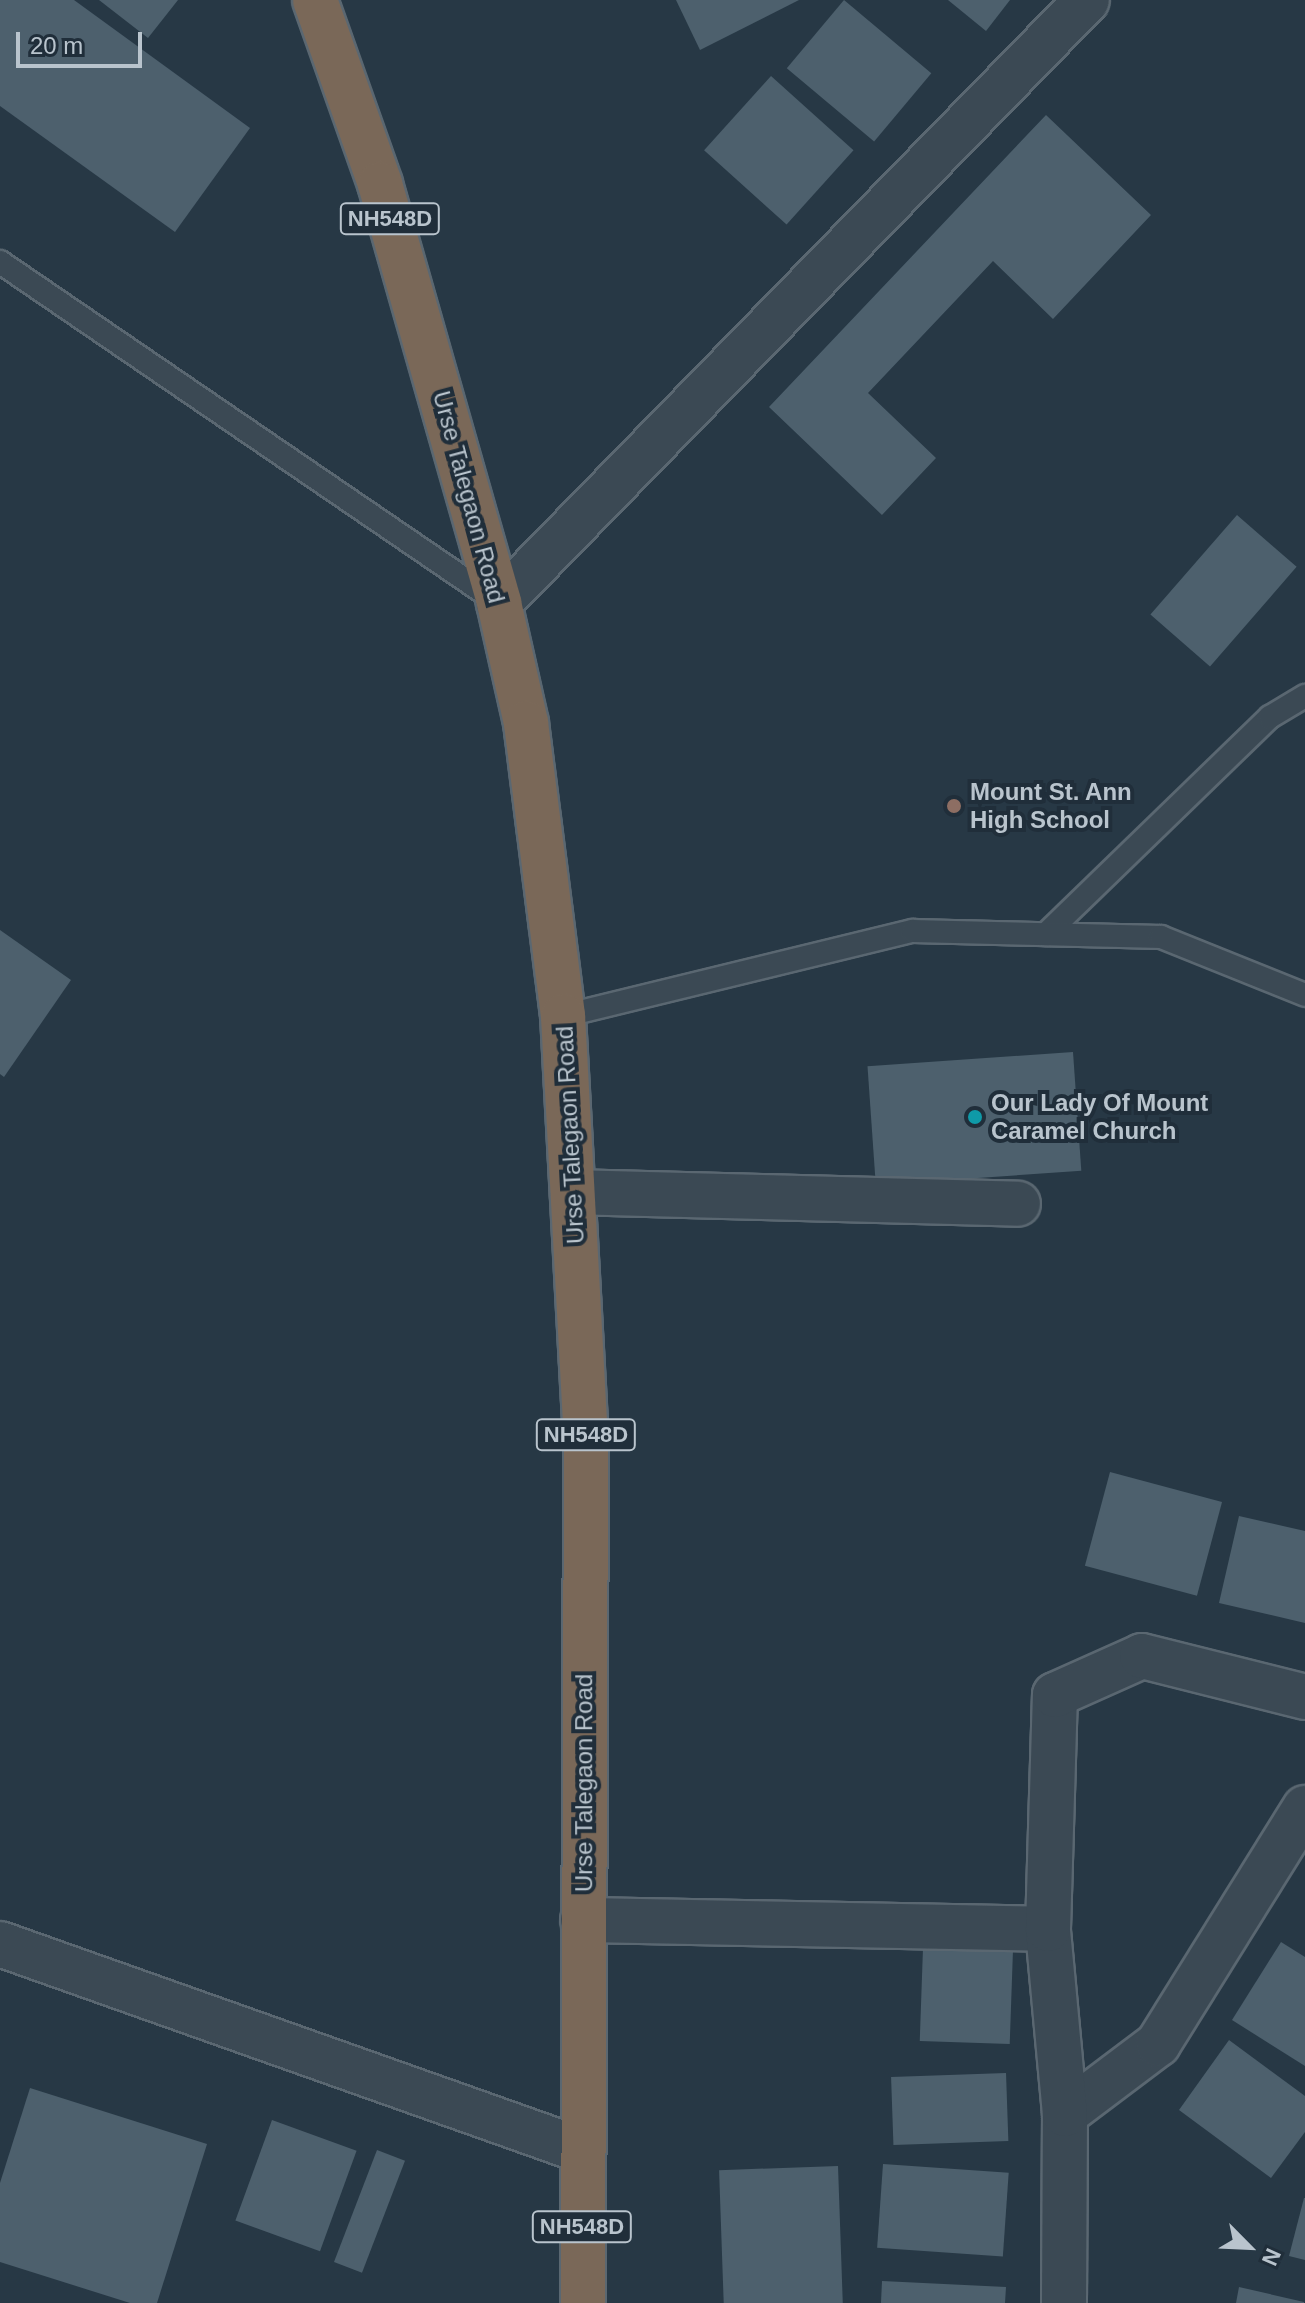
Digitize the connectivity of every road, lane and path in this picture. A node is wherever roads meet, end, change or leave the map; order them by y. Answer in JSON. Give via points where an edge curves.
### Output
{"nodes":[{"id":1,"x":315,"y":0,"type":"edge"},
{"id":2,"x":1087,"y":0,"type":"edge"},
{"id":3,"x":0,"y":262,"type":"edge"},
{"id":4,"x":499,"y":603,"type":"junction"},
{"id":5,"x":1305,"y":696,"type":"edge"},
{"id":6,"x":1046,"y":934,"type":"junction"},
{"id":7,"x":1305,"y":995,"type":"edge"},
{"id":8,"x":563,"y":1016,"type":"junction"},
{"id":9,"x":573,"y":1192,"type":"junction"},
{"id":10,"x":1018,"y":1204,"type":"dead end"},
{"id":11,"x":1305,"y":1697,"type":"edge"},
{"id":12,"x":1305,"y":1808,"type":"edge"},
{"id":13,"x":583,"y":1920,"type":"junction"},
{"id":14,"x":1048,"y":1929,"type":"junction"},
{"id":15,"x":0,"y":1944,"type":"edge"},
{"id":16,"x":1065,"y":2114,"type":"junction"},
{"id":17,"x":581,"y":2150,"type":"junction"},
{"id":18,"x":583,"y":2303,"type":"edge"},
{"id":19,"x":1064,"y":2303,"type":"edge"}],
"edges":[{"from":1,"to":4,"type":"highway","name":"Urse Talegaon Road","number":"NH548D","via":[[380,184]]},
{"from":2,"to":4,"type":"street"},
{"from":3,"to":4,"type":"lane"},
{"from":4,"to":8,"type":"highway","name":"Urse Talegaon Road","number":"NH548D","via":[[526,723]]},
{"from":5,"to":6,"type":"lane","via":[[1270,717]]},
{"from":6,"to":7,"type":"lane","via":[[1161,937]]},
{"from":6,"to":8,"type":"lane","via":[[913,931]]},
{"from":8,"to":9,"type":"highway","name":"Urse Talegaon Road","number":"NH548D"},
{"from":9,"to":10,"type":"street"},
{"from":9,"to":13,"type":"highway","name":"Urse Talegaon Road","number":"NH548D","via":[[586,1444]]},
{"from":11,"to":14,"type":"street","via":[[1142,1656],[1055,1695]]},
{"from":12,"to":16,"type":"street","via":[[1158,2044]]},
{"from":13,"to":14,"type":"street"},
{"from":13,"to":17,"type":"highway","name":"Urse Talegaon Road","number":"NH548D"},
{"from":14,"to":16,"type":"street"},
{"from":15,"to":17,"type":"street"},
{"from":16,"to":19,"type":"street"},
{"from":17,"to":18,"type":"highway","name":"Urse Talegaon Road","number":"NH548D"}]}
